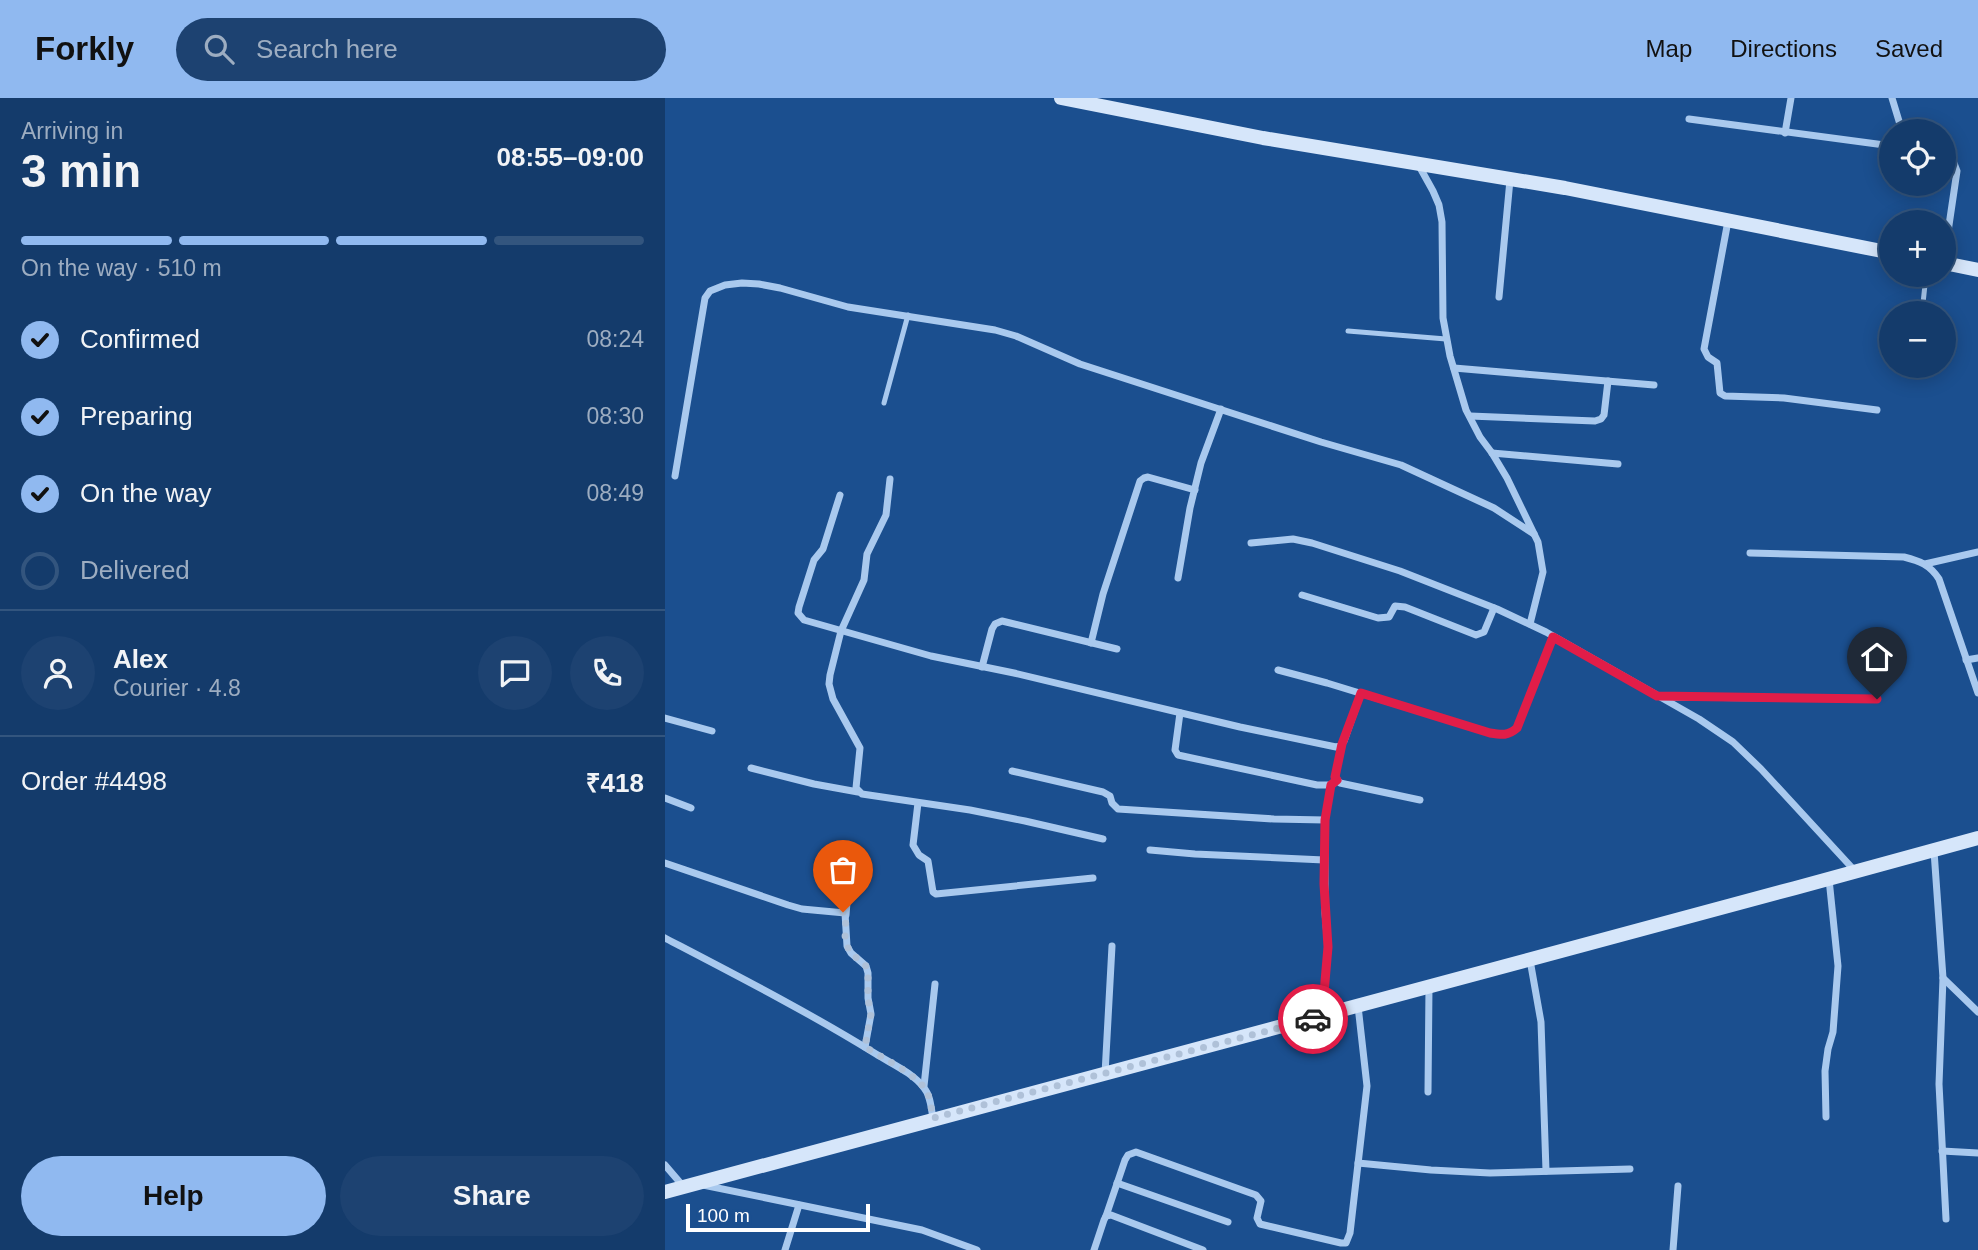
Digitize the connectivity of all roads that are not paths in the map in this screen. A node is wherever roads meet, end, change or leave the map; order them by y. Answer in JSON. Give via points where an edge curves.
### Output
{"nodes":[{"id":1,"x":1061,"y":98,"type":"edge"},
{"id":2,"x":1791,"y":98,"type":"edge"},
{"id":3,"x":1892,"y":98,"type":"edge"},
{"id":4,"x":1898,"y":119,"type":"edge"},
{"id":5,"x":1689,"y":120,"type":"dead end"},
{"id":6,"x":1785,"y":133,"type":"junction"},
{"id":7,"x":1879,"y":144,"type":"edge"},
{"id":8,"x":1417,"y":163,"type":"junction"},
{"id":9,"x":1511,"y":179,"type":"junction"},
{"id":10,"x":1728,"y":220,"type":"junction"},
{"id":11,"x":1879,"y":250,"type":"edge"},
{"id":12,"x":1956,"y":264,"type":"edge"},
{"id":13,"x":1978,"y":270,"type":"edge"},
{"id":14,"x":1499,"y":297,"type":"dead end"},
{"id":15,"x":908,"y":315,"type":"junction"},
{"id":16,"x":1347,"y":331,"type":"dead end"},
{"id":17,"x":1446,"y":339,"type":"junction"},
{"id":18,"x":1454,"y":368,"type":"junction"},
{"id":19,"x":1608,"y":382,"type":"junction"},
{"id":20,"x":1654,"y":385,"type":"dead end"},
{"id":21,"x":884,"y":403,"type":"dead end"},
{"id":22,"x":1221,"y":409,"type":"junction"},
{"id":23,"x":1877,"y":410,"type":"dead end"},
{"id":24,"x":1470,"y":416,"type":"junction"},
{"id":25,"x":1492,"y":453,"type":"junction"},
{"id":26,"x":1618,"y":464,"type":"dead end"},
{"id":27,"x":675,"y":476,"type":"dead end"},
{"id":28,"x":890,"y":479,"type":"dead end"},
{"id":29,"x":1195,"y":490,"type":"junction"},
{"id":30,"x":840,"y":495,"type":"dead end"},
{"id":31,"x":1534,"y":534,"type":"junction"},
{"id":32,"x":1251,"y":543,"type":"dead end"},
{"id":33,"x":1978,"y":552,"type":"edge"},
{"id":34,"x":1750,"y":553,"type":"dead end"},
{"id":35,"x":1925,"y":564,"type":"junction"},
{"id":36,"x":1178,"y":578,"type":"dead end"},
{"id":37,"x":1302,"y":595,"type":"dead end"},
{"id":38,"x":1494,"y":608,"type":"junction"},
{"id":39,"x":1530,"y":624,"type":"junction"},
{"id":40,"x":841,"y":631,"type":"junction"},
{"id":41,"x":1553,"y":637,"type":"junction"},
{"id":42,"x":1091,"y":643,"type":"junction"},
{"id":43,"x":1117,"y":649,"type":"dead end"},
{"id":44,"x":1978,"y":658,"type":"edge"},
{"id":45,"x":1966,"y":660,"type":"junction"},
{"id":46,"x":982,"y":667,"type":"junction"},
{"id":47,"x":1277,"y":670,"type":"dead end"},
{"id":48,"x":1361,"y":693,"type":"junction"},
{"id":49,"x":1978,"y":693,"type":"edge"},
{"id":50,"x":1657,"y":696,"type":"junction"},
{"id":51,"x":1877,"y":699,"type":"dead end"},
{"id":52,"x":1180,"y":713,"type":"junction"},
{"id":53,"x":665,"y":718,"type":"edge"},
{"id":54,"x":712,"y":730,"type":"dead end"},
{"id":55,"x":1342,"y":744,"type":"junction"},
{"id":56,"x":751,"y":768,"type":"dead end"},
{"id":57,"x":1012,"y":771,"type":"dead end"},
{"id":58,"x":1334,"y":783,"type":"junction"},
{"id":59,"x":859,"y":792,"type":"junction"},
{"id":60,"x":665,"y":799,"type":"edge"},
{"id":61,"x":1420,"y":800,"type":"dead end"},
{"id":62,"x":918,"y":803,"type":"junction"},
{"id":63,"x":691,"y":808,"type":"dead end"},
{"id":64,"x":1325,"y":820,"type":"junction"},
{"id":65,"x":1978,"y":838,"type":"edge"},
{"id":66,"x":1103,"y":839,"type":"dead end"},
{"id":67,"x":1150,"y":850,"type":"dead end"},
{"id":68,"x":1934,"y":850,"type":"junction"},
{"id":69,"x":1324,"y":860,"type":"junction"},
{"id":70,"x":665,"y":863,"type":"edge"},
{"id":71,"x":850,"y":866,"type":"dead end"},
{"id":72,"x":1856,"y":871,"type":"junction"},
{"id":73,"x":1093,"y":878,"type":"dead end"},
{"id":74,"x":1829,"y":879,"type":"junction"},
{"id":75,"x":846,"y":915,"type":"junction"},
{"id":76,"x":665,"y":938,"type":"edge"},
{"id":77,"x":1112,"y":946,"type":"dead end"},
{"id":78,"x":1529,"y":960,"type":"junction"},
{"id":79,"x":1943,"y":978,"type":"junction"},
{"id":80,"x":935,"y":984,"type":"dead end"},
{"id":81,"x":1429,"y":988,"type":"junction"},
{"id":82,"x":1358,"y":1006,"type":"junction"},
{"id":83,"x":1978,"y":1012,"type":"edge"},
{"id":84,"x":1322,"y":1016,"type":"junction"},
{"id":85,"x":865,"y":1047,"type":"junction"},
{"id":86,"x":1105,"y":1074,"type":"junction"},
{"id":87,"x":924,"y":1086,"type":"junction"},
{"id":88,"x":1428,"y":1091,"type":"dead end"},
{"id":89,"x":1826,"y":1116,"type":"dead end"},
{"id":90,"x":933,"y":1118,"type":"junction"},
{"id":91,"x":1943,"y":1151,"type":"junction"},
{"id":92,"x":1978,"y":1153,"type":"edge"},
{"id":93,"x":1358,"y":1163,"type":"junction"},
{"id":94,"x":665,"y":1165,"type":"edge"},
{"id":95,"x":1630,"y":1169,"type":"dead end"},
{"id":96,"x":1546,"y":1171,"type":"junction"},
{"id":97,"x":1117,"y":1183,"type":"junction"},
{"id":98,"x":690,"y":1185,"type":"junction"},
{"id":99,"x":1678,"y":1186,"type":"dead end"},
{"id":100,"x":665,"y":1192,"type":"edge"},
{"id":101,"x":799,"y":1205,"type":"junction"},
{"id":102,"x":1106,"y":1216,"type":"junction"},
{"id":103,"x":1947,"y":1219,"type":"dead end"},
{"id":104,"x":1228,"y":1222,"type":"dead end"},
{"id":105,"x":785,"y":1250,"type":"edge"},
{"id":106,"x":977,"y":1250,"type":"edge"},
{"id":107,"x":1094,"y":1250,"type":"edge"},
{"id":108,"x":1203,"y":1250,"type":"edge"},
{"id":109,"x":1673,"y":1250,"type":"edge"}],
"edges":[{"from":1,"to":8,"type":"main road"},
{"from":2,"to":6,"type":"street"},
{"from":3,"to":4,"type":"street"},
{"from":5,"to":6,"type":"street"},
{"from":6,"to":7,"type":"street"},
{"from":8,"to":9,"type":"main road"},
{"from":8,"to":17,"type":"street","via":[[1439,205],[1442,222]]},
{"from":9,"to":10,"type":"main road"},
{"from":9,"to":14,"type":"street"},
{"from":10,"to":11,"type":"main road"},
{"from":10,"to":23,"type":"street","via":[[1705,349],[1717,363],[1720,393]]},
{"from":12,"to":13,"type":"main road"},
{"from":15,"to":21,"type":"lane"},
{"from":15,"to":22,"type":"street","via":[[1016,336],[1080,364]]},
{"from":15,"to":27,"type":"street","via":[[848,307],[759,284],[710,290],[702,312]]},
{"from":16,"to":17,"type":"lane"},
{"from":17,"to":18,"type":"street"},
{"from":18,"to":19,"type":"street"},
{"from":18,"to":24,"type":"street"},
{"from":19,"to":20,"type":"street"},
{"from":19,"to":24,"type":"street","via":[[1604,415],[1595,421]]},
{"from":22,"to":29,"type":"street"},
{"from":22,"to":31,"type":"street","via":[[1401,465],[1494,508]]},
{"from":24,"to":25,"type":"street"},
{"from":25,"to":26,"type":"street"},
{"from":25,"to":31,"type":"street"},
{"from":28,"to":40,"type":"street","via":[[886,515],[867,554],[864,580]]},
{"from":29,"to":36,"type":"street"},
{"from":29,"to":42,"type":"street","via":[[1148,477],[1140,481]]},
{"from":30,"to":40,"type":"street","via":[[798,613],[804,620]]},
{"from":31,"to":39,"type":"street","via":[[1543,572]]},
{"from":32,"to":38,"type":"street","via":[[1313,542]]},
{"from":33,"to":35,"type":"street"},
{"from":34,"to":35,"type":"street","via":[[1905,557]]},
{"from":35,"to":45,"type":"street","via":[[1939,579]]},
{"from":37,"to":38,"type":"street","via":[[1378,618],[1389,617],[1395,606],[1405,607],[1476,635],[1484,632]]},
{"from":38,"to":39,"type":"street"},
{"from":39,"to":41,"type":"street"},
{"from":40,"to":46,"type":"street"},
{"from":40,"to":59,"type":"street","via":[[829,684],[860,748]]},
{"from":41,"to":48,"type":"street","via":[[1511,734],[1490,733]]},
{"from":41,"to":50,"type":"street"},
{"from":42,"to":43,"type":"street"},
{"from":42,"to":46,"type":"street","via":[[1002,621],[992,629]]},
{"from":44,"to":45,"type":"street"},
{"from":45,"to":49,"type":"street"},
{"from":46,"to":52,"type":"street"},
{"from":47,"to":48,"type":"street"},
{"from":48,"to":55,"type":"street"},
{"from":50,"to":51,"type":"street"},
{"from":50,"to":72,"type":"street","via":[[1733,742]]},
{"from":52,"to":55,"type":"street","via":[[1336,747]]},
{"from":52,"to":58,"type":"street","via":[[1178,755],[1317,785]]},
{"from":53,"to":54,"type":"street"},
{"from":55,"to":58,"type":"street"},
{"from":56,"to":59,"type":"street"},
{"from":57,"to":64,"type":"street","via":[[1103,792],[1118,809]]},
{"from":58,"to":61,"type":"street"},
{"from":58,"to":64,"type":"street"},
{"from":59,"to":62,"type":"street"},
{"from":60,"to":63,"type":"street"},
{"from":62,"to":66,"type":"street"},
{"from":62,"to":73,"type":"street","via":[[913,845],[930,865],[936,894]]},
{"from":64,"to":69,"type":"street"},
{"from":65,"to":68,"type":"main road"},
{"from":67,"to":69,"type":"street"},
{"from":68,"to":72,"type":"main road"},
{"from":68,"to":79,"type":"street"},
{"from":69,"to":84,"type":"street","via":[[1328,947]]},
{"from":70,"to":75,"type":"street","via":[[788,905]]},
{"from":71,"to":75,"type":"street"},
{"from":72,"to":74,"type":"main road"},
{"from":74,"to":78,"type":"main road"},
{"from":74,"to":89,"type":"street","via":[[1838,966],[1825,1071]]},
{"from":75,"to":85,"type":"street","via":[[847,946],[868,973],[871,1014]]},
{"from":76,"to":85,"type":"street"},
{"from":77,"to":86,"type":"street"},
{"from":78,"to":81,"type":"main road"},
{"from":78,"to":96,"type":"street","via":[[1541,1022]]},
{"from":79,"to":83,"type":"street"},
{"from":79,"to":91,"type":"street","via":[[1939,1084]]},
{"from":80,"to":87,"type":"street"},
{"from":81,"to":82,"type":"main road"},
{"from":81,"to":88,"type":"street"},
{"from":82,"to":84,"type":"main road"},
{"from":82,"to":93,"type":"street","via":[[1367,1086]]},
{"from":84,"to":86,"type":"main road"},
{"from":85,"to":87,"type":"street"},
{"from":86,"to":90,"type":"main road"},
{"from":87,"to":90,"type":"street"},
{"from":90,"to":98,"type":"main road"},
{"from":91,"to":92,"type":"street"},
{"from":91,"to":103,"type":"street"},
{"from":93,"to":96,"type":"street","via":[[1490,1173]]},
{"from":93,"to":97,"type":"street","via":[[1346,1243],[1260,1224],[1257,1195],[1136,1152],[1128,1155]]},
{"from":94,"to":98,"type":"street"},
{"from":95,"to":96,"type":"street"},
{"from":97,"to":102,"type":"street"},
{"from":97,"to":104,"type":"street"},
{"from":98,"to":100,"type":"main road"},
{"from":98,"to":101,"type":"street"},
{"from":99,"to":109,"type":"street"},
{"from":101,"to":105,"type":"street"},
{"from":101,"to":106,"type":"street","via":[[922,1230]]},
{"from":102,"to":107,"type":"street"},
{"from":102,"to":108,"type":"street"}]}
